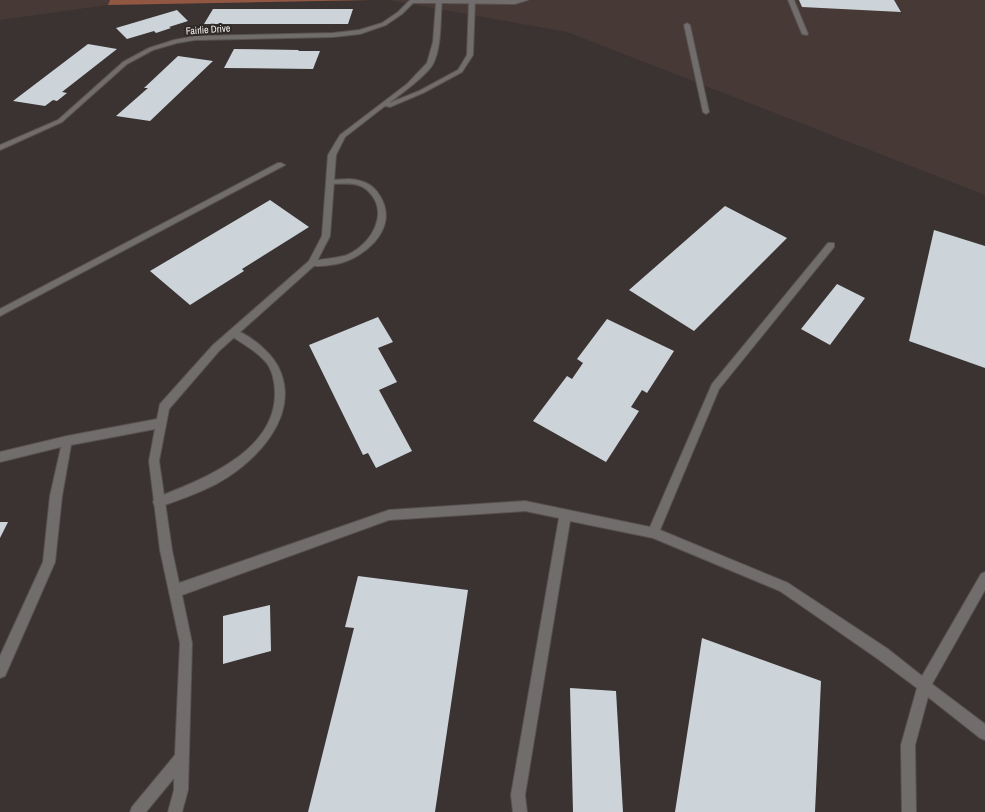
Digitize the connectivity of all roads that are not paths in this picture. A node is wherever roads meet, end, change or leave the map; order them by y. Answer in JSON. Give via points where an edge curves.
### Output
{"nodes":[{"id":1,"x":412,"y":0,"type":"edge"},
{"id":2,"x":439,"y":0,"type":"edge"},
{"id":3,"x":525,"y":0,"type":"edge"},
{"id":4,"x":791,"y":0,"type":"edge"},
{"id":5,"x":472,"y":1,"type":"edge"},
{"id":6,"x":687,"y":25,"type":"dead end"},
{"id":7,"x":806,"y":34,"type":"dead end"},
{"id":8,"x":706,"y":112,"type":"dead end"},
{"id":9,"x":373,"y":113,"type":"junction"},
{"id":10,"x":0,"y":148,"type":"edge"},
{"id":11,"x":280,"y":165,"type":"dead end"},
{"id":12,"x":330,"y":182,"type":"junction"},
{"id":13,"x":831,"y":245,"type":"dead end"},
{"id":14,"x":312,"y":263,"type":"junction"},
{"id":15,"x":0,"y":313,"type":"edge"},
{"id":16,"x":233,"y":333,"type":"junction"},
{"id":17,"x":161,"y":423,"type":"junction"},
{"id":18,"x":67,"y":441,"type":"junction"},
{"id":19,"x":0,"y":457,"type":"edge"},
{"id":20,"x":159,"y":502,"type":"junction"},
{"id":21,"x":565,"y":514,"type":"junction"},
{"id":22,"x":653,"y":533,"type":"junction"},
{"id":23,"x":985,"y":578,"type":"edge"},
{"id":24,"x":175,"y":591,"type":"junction"},
{"id":25,"x":0,"y":671,"type":"edge"},
{"id":26,"x":924,"y":686,"type":"junction"},
{"id":27,"x":985,"y":733,"type":"edge"},
{"id":28,"x":182,"y":758,"type":"junction"},
{"id":29,"x":137,"y":812,"type":"edge"},
{"id":30,"x":175,"y":812,"type":"edge"},
{"id":31,"x":520,"y":812,"type":"edge"},
{"id":32,"x":909,"y":812,"type":"edge"}],
"edges":[{"from":1,"to":2,"type":"street","name":"Fairlie Drive"},
{"from":1,"to":10,"type":"street","name":"Fairlie Drive","via":[[400,13],[384,24],[360,32],[333,35],[209,37],[176,41],[151,49],[125,63],[60,121]]},
{"from":2,"to":5,"type":"street","name":"Fairlie Drive"},
{"from":2,"to":9,"type":"street","via":[[436,42],[430,64],[409,85]]},
{"from":3,"to":5,"type":"street","name":"Fairlie Drive"},
{"from":4,"to":7,"type":"street"},
{"from":5,"to":9,"type":"street","via":[[470,55],[460,71]]},
{"from":6,"to":8,"type":"street"},
{"from":9,"to":12,"type":"street","via":[[342,136],[332,155]]},
{"from":11,"to":15,"type":"street"},
{"from":12,"to":14,"type":"street","via":[[326,236]]},
{"from":12,"to":14,"type":"street","via":[[354,182],[368,186],[378,197],[383,216],[376,235],[362,250],[344,260]]},
{"from":13,"to":22,"type":"street","via":[[715,387]]},
{"from":14,"to":16,"type":"street"},
{"from":16,"to":17,"type":"street","via":[[216,348],[164,407]]},
{"from":16,"to":20,"type":"street","via":[[260,351],[269,359],[276,371],[280,384],[280,400],[274,424],[250,454],[218,478]]},
{"from":17,"to":18,"type":"street"},
{"from":17,"to":20,"type":"street","via":[[154,461]]},
{"from":18,"to":19,"type":"street"},
{"from":18,"to":25,"type":"street","via":[[56,496],[49,562]]},
{"from":20,"to":24,"type":"street"},
{"from":21,"to":22,"type":"street"},
{"from":21,"to":24,"type":"street","via":[[526,506],[389,516]]},
{"from":21,"to":31,"type":"street","via":[[518,794]]},
{"from":22,"to":26,"type":"street","via":[[784,587],[883,654]]},
{"from":23,"to":26,"type":"street"},
{"from":24,"to":28,"type":"street","via":[[186,643]]},
{"from":26,"to":27,"type":"street"},
{"from":26,"to":32,"type":"street","via":[[908,746]]},
{"from":28,"to":29,"type":"street"},
{"from":28,"to":30,"type":"street","via":[[181,790]]}]}
